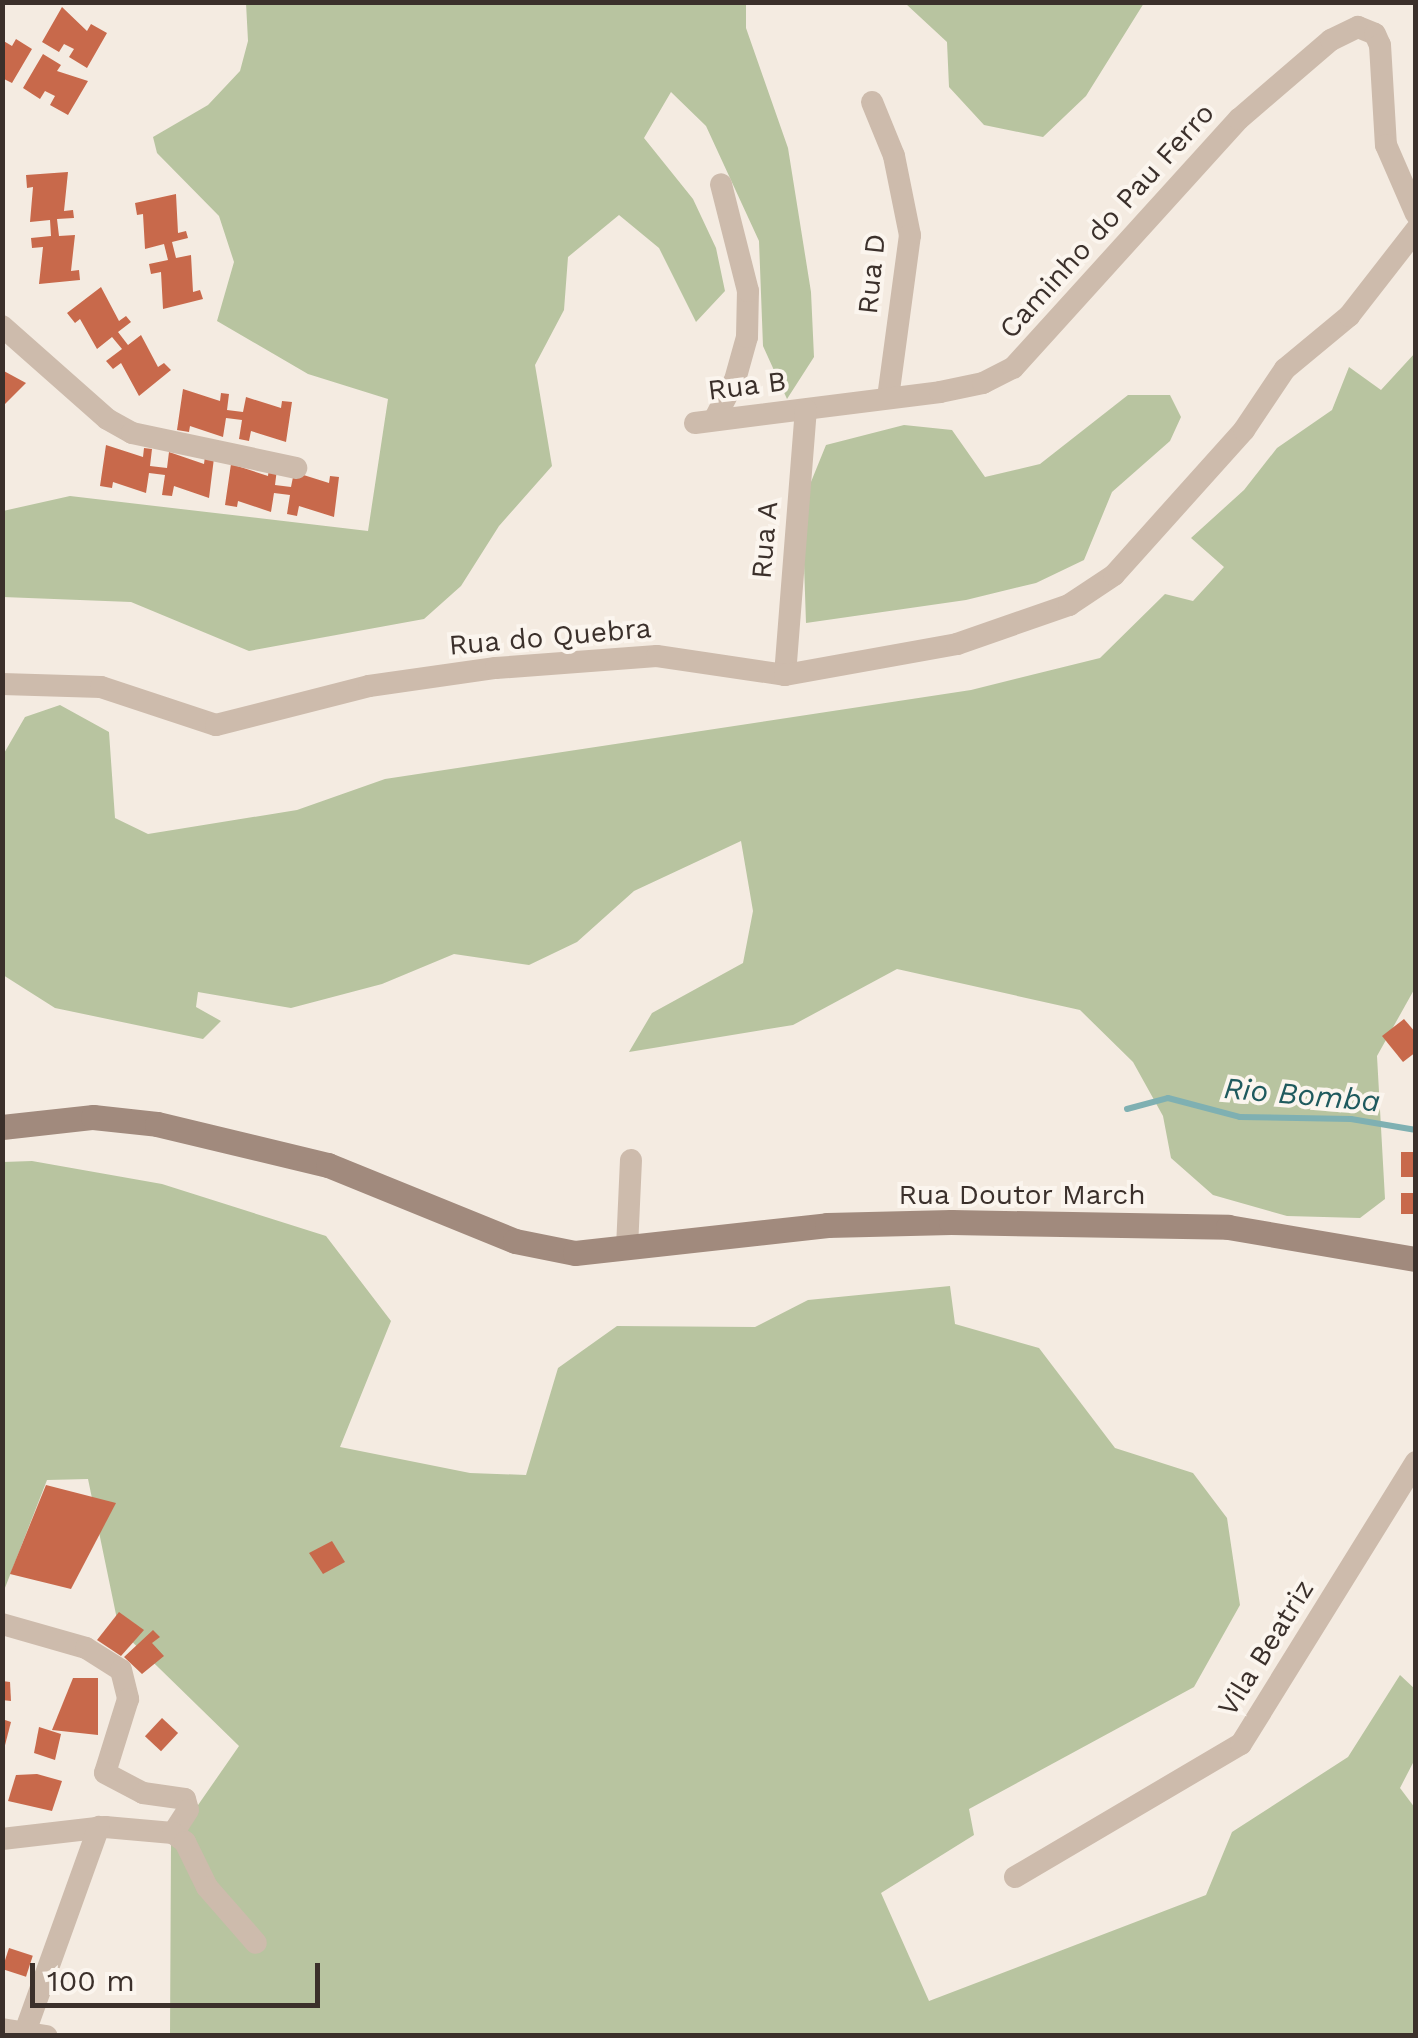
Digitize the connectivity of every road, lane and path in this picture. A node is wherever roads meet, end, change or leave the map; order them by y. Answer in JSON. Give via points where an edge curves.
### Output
{"nodes":[{"id":1,"x":872,"y":102,"type":"dead end"},
{"id":2,"x":721,"y":184,"type":"dead end"},
{"id":3,"x":1416,"y":214,"type":"edge"},
{"id":4,"x":1416,"y":230,"type":"edge"},
{"id":5,"x":2,"y":326,"type":"edge"},
{"id":6,"x":888,"y":398,"type":"junction"},
{"id":7,"x":806,"y":410,"type":"junction"},
{"id":8,"x":296,"y":468,"type":"dead end"},
{"id":9,"x":785,"y":675,"type":"junction"},
{"id":10,"x":2,"y":684,"type":"edge"},
{"id":11,"x":2,"y":1126,"type":"edge"},
{"id":12,"x":631,"y":1160,"type":"dead end"},
{"id":13,"x":627,"y":1248,"type":"junction"},
{"id":14,"x":1416,"y":1260,"type":"edge"},
{"id":15,"x":1416,"y":1462,"type":"edge"},
{"id":16,"x":2,"y":1624,"type":"edge"},
{"id":17,"x":98,"y":1827,"type":"junction"},
{"id":18,"x":173,"y":1834,"type":"junction"},
{"id":19,"x":2,"y":1839,"type":"edge"},
{"id":20,"x":1015,"y":1876,"type":"dead end"},
{"id":21,"x":256,"y":1943,"type":"dead end"},
{"id":22,"x":25,"y":2032,"type":"edge"}],
"edges":[{"from":1,"to":6,"type":"street","name":"Rua D","via":[[894,156],[910,235]]},
{"from":2,"to":7,"type":"street","name":"Rua B","via":[[748,291],[747,337],[736,380],[704,421]]},
{"from":3,"to":6,"type":"street","name":"Caminho do Pau Ferro","via":[[1386,145],[1380,45],[1367,28],[1330,40],[1240,119],[1013,368],[983,383]]},
{"from":4,"to":9,"type":"street","name":"Rua do Quebra","via":[[1350,316],[1285,369],[1244,430],[1094,592],[956,644]]},
{"from":5,"to":8,"type":"street","via":[[107,420],[132,433]]},
{"from":6,"to":7,"type":"street","name":"Caminho do Pau Ferro"},
{"from":7,"to":9,"type":"street","name":"Rua A"},
{"from":9,"to":10,"type":"street","name":"Rua do Quebra","via":[[672,658],[608,657],[369,686],[216,725],[102,687]]},
{"from":11,"to":13,"type":"main road","name":"Rua Doutor March","via":[[92,1117],[157,1124],[328,1165],[514,1241],[574,1253]]},
{"from":12,"to":13,"type":"street"},
{"from":13,"to":14,"type":"main road","name":"Rua Doutor March","via":[[827,1226],[971,1222],[1228,1227]]},
{"from":15,"to":20,"type":"street","name":"Vila Beatriz","via":[[1241,1744]]},
{"from":16,"to":18,"type":"street","via":[[86,1648],[121,1670],[128,1699],[105,1773],[143,1793],[185,1799],[188,1810]]},
{"from":17,"to":18,"type":"street"},
{"from":17,"to":19,"type":"street"},
{"from":17,"to":22,"type":"street"},
{"from":18,"to":21,"type":"street","via":[[185,1842],[207,1887]]}]}
